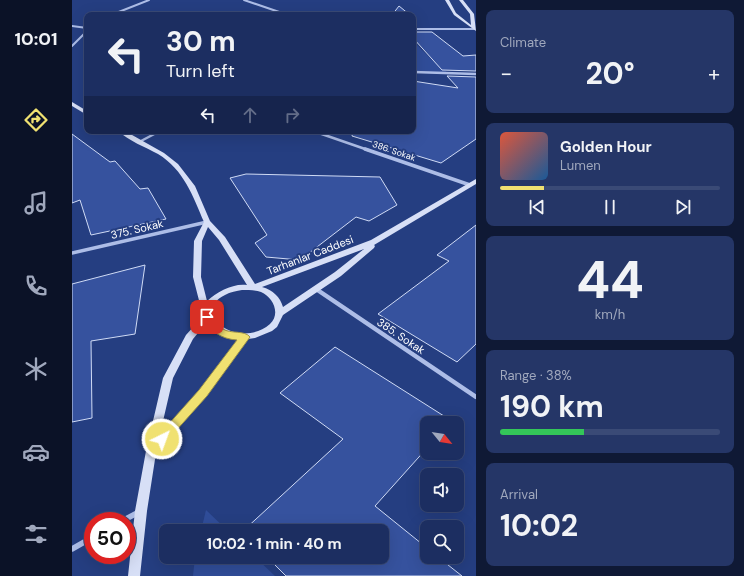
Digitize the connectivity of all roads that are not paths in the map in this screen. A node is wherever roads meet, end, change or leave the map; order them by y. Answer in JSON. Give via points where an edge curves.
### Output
{"nodes":[{"id":1,"x":149,"y":0,"type":"edge"},
{"id":2,"x":244,"y":0,"type":"edge"},
{"id":3,"x":250,"y":0,"type":"edge"},
{"id":4,"x":447,"y":0,"type":"edge"},
{"id":5,"x":461,"y":0,"type":"edge"},
{"id":6,"x":119,"y":12,"type":"edge"},
{"id":7,"x":280,"y":12,"type":"edge"},
{"id":8,"x":474,"y":14,"type":"edge"},
{"id":9,"x":72,"y":26,"type":"edge"},
{"id":10,"x":84,"y":28,"type":"edge"},
{"id":11,"x":416,"y":29,"type":"edge"},
{"id":12,"x":475,"y":29,"type":"edge"},
{"id":13,"x":84,"y":34,"type":"edge"},
{"id":14,"x":72,"y":46,"type":"edge"},
{"id":15,"x":416,"y":72,"type":"edge"},
{"id":16,"x":476,"y":74,"type":"edge"},
{"id":17,"x":72,"y":104,"type":"edge"},
{"id":18,"x":84,"y":110,"type":"edge"},
{"id":19,"x":127,"y":134,"type":"edge"},
{"id":20,"x":154,"y":134,"type":"edge"},
{"id":21,"x":322,"y":134,"type":"edge"},
{"id":22,"x":141,"y":141,"type":"junction"},
{"id":23,"x":473,"y":183,"type":"edge"},
{"id":24,"x":207,"y":222,"type":"junction"},
{"id":25,"x":374,"y":242,"type":"junction"},
{"id":26,"x":72,"y":253,"type":"edge"},
{"id":27,"x":253,"y":288,"type":"junction"},
{"id":28,"x":316,"y":289,"type":"junction"},
{"id":29,"x":280,"y":313,"type":"junction"},
{"id":30,"x":207,"y":317,"type":"junction"},
{"id":31,"x":245,"y":337,"type":"junction"},
{"id":32,"x":476,"y":397,"type":"edge"},
{"id":33,"x":151,"y":451,"type":"junction"},
{"id":34,"x":141,"y":511,"type":"junction"},
{"id":35,"x":136,"y":514,"type":"edge"},
{"id":36,"x":84,"y":542,"type":"edge"},
{"id":37,"x":72,"y":549,"type":"edge"},
{"id":38,"x":134,"y":576,"type":"edge"}],
"edges":[{"from":1,"to":6,"type":"street"},
{"from":2,"to":3,"type":"street"},
{"from":3,"to":7,"type":"street"},
{"from":4,"to":12,"type":"main road","via":[[455,14]]},
{"from":5,"to":8,"type":"main road"},
{"from":8,"to":12,"type":"main road"},
{"from":9,"to":10,"type":"street"},
{"from":11,"to":12,"type":"street"},
{"from":13,"to":14,"type":"street"},
{"from":15,"to":16,"type":"street"},
{"from":17,"to":18,"type":"main road"},
{"from":19,"to":22,"type":"main road"},
{"from":20,"to":22,"type":"street"},
{"from":21,"to":23,"type":"street","name":"386. Sokak"},
{"from":22,"to":24,"type":"main road","via":[[176,165],[192,186]]},
{"from":23,"to":25,"type":"main road","name":"Tarhanlar Caddesi"},
{"from":24,"to":26,"type":"street","name":"375. Sokak"},
{"from":24,"to":27,"type":"main road","via":[[222,239]]},
{"from":24,"to":30,"type":"main road","via":[[198,241],[196,277]]},
{"from":25,"to":27,"type":"main road","name":"Tarhanlar Caddesi"},
{"from":25,"to":28,"type":"main road","name":"Tarhanlar Caddesi","via":[[338,274]]},
{"from":27,"to":29,"type":"main road","via":[[263,290],[276,300],[280,306]]},
{"from":27,"to":30,"type":"main road","via":[[230,289],[220,294],[207,308]]},
{"from":28,"to":29,"type":"main road","name":"Tarhanlar Caddesi"},
{"from":28,"to":32,"type":"street","name":"385. Sokak"},
{"from":29,"to":31,"type":"main road","via":[[273,327],[255,336]]},
{"from":30,"to":31,"type":"main road","via":[[211,325],[220,332]]},
{"from":30,"to":33,"type":"main road","via":[[189,337],[168,378]]},
{"from":31,"to":33,"type":"main road","via":[[203,393]]},
{"from":33,"to":34,"type":"main road"},
{"from":34,"to":35,"type":"street"},
{"from":34,"to":38,"type":"main road"},
{"from":36,"to":37,"type":"street"}]}
